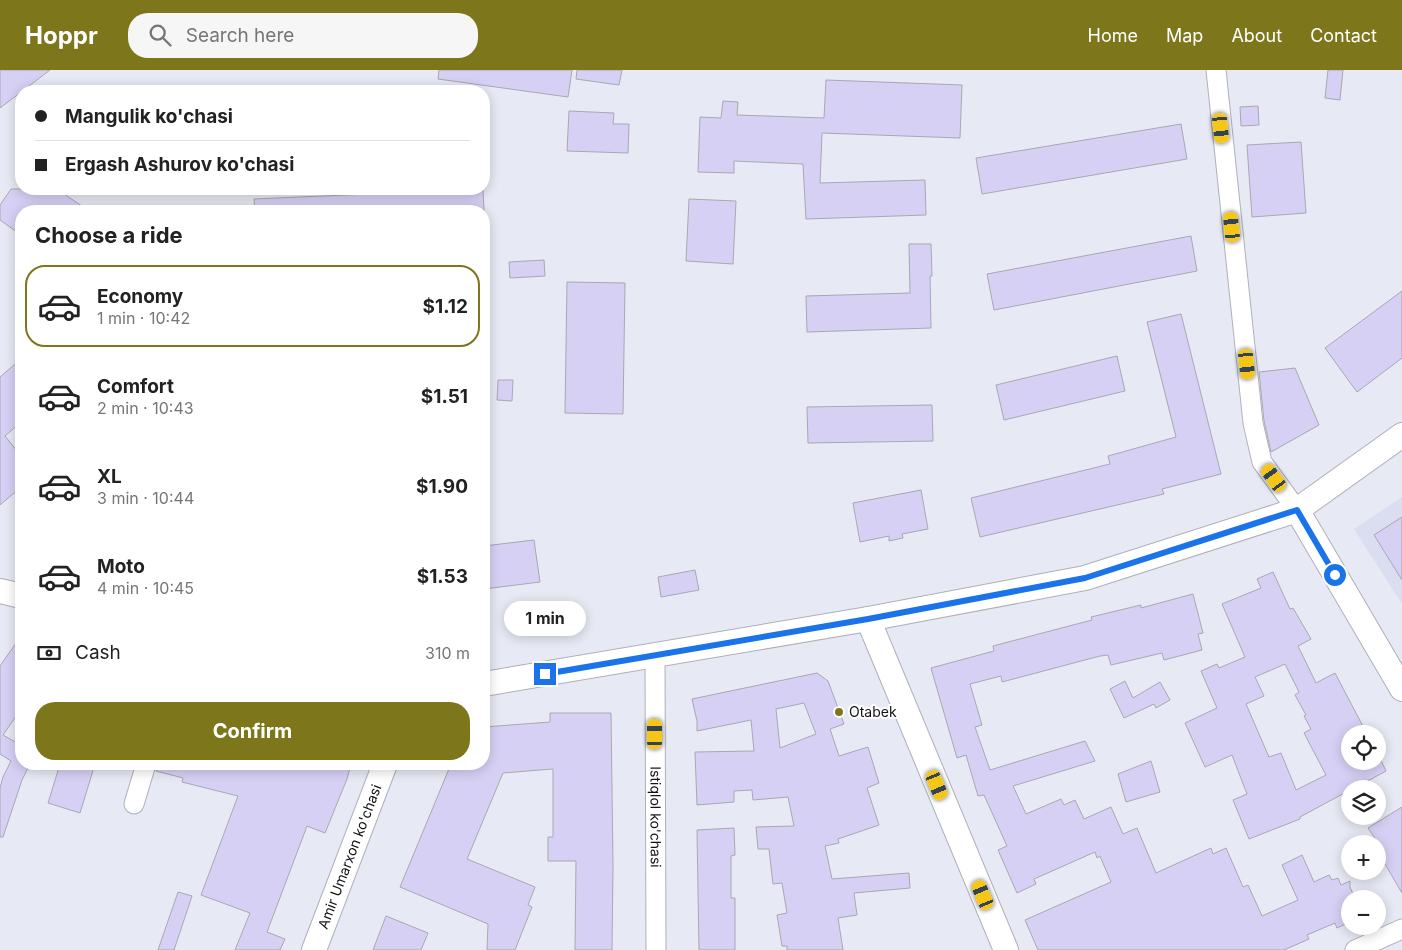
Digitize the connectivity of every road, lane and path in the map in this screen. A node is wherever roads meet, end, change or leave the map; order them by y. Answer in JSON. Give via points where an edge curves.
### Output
{"nodes":[{"id":1,"x":1216,"y":70,"type":"edge"},
{"id":2,"x":1402,"y":435,"type":"edge"},
{"id":3,"x":1297,"y":510,"type":"junction"},
{"id":4,"x":0,"y":591,"type":"edge"},
{"id":5,"x":15,"y":595,"type":"edge"},
{"id":6,"x":868,"y":619,"type":"junction"},
{"id":7,"x":655,"y":655,"type":"junction"},
{"id":8,"x":490,"y":683,"type":"edge"},
{"id":9,"x":1402,"y":689,"type":"edge"},
{"id":10,"x":144,"y":770,"type":"edge"},
{"id":11,"x":383,"y":770,"type":"edge"},
{"id":12,"x":134,"y":804,"type":"dead end"},
{"id":13,"x":1402,"y":929,"type":"edge"},
{"id":14,"x":314,"y":950,"type":"edge"},
{"id":15,"x":656,"y":950,"type":"edge"},
{"id":16,"x":1006,"y":950,"type":"edge"},
{"id":17,"x":1355,"y":950,"type":"edge"}],
"edges":[{"from":1,"to":3,"type":"street","via":[[1253,423],[1262,462]]},
{"from":2,"to":3,"type":"street"},
{"from":3,"to":6,"type":"street","via":[[1085,578]]},
{"from":3,"to":9,"type":"street"},
{"from":4,"to":5,"type":"street"},
{"from":6,"to":7,"type":"street"},
{"from":6,"to":16,"type":"street"},
{"from":7,"to":8,"type":"street"},
{"from":7,"to":15,"type":"street","name":"Istiqlol ko'chasi"},
{"from":10,"to":12,"type":"street"},
{"from":11,"to":14,"type":"street","name":"Amir Umarxon ko'chasi"},
{"from":13,"to":17,"type":"street"}]}
